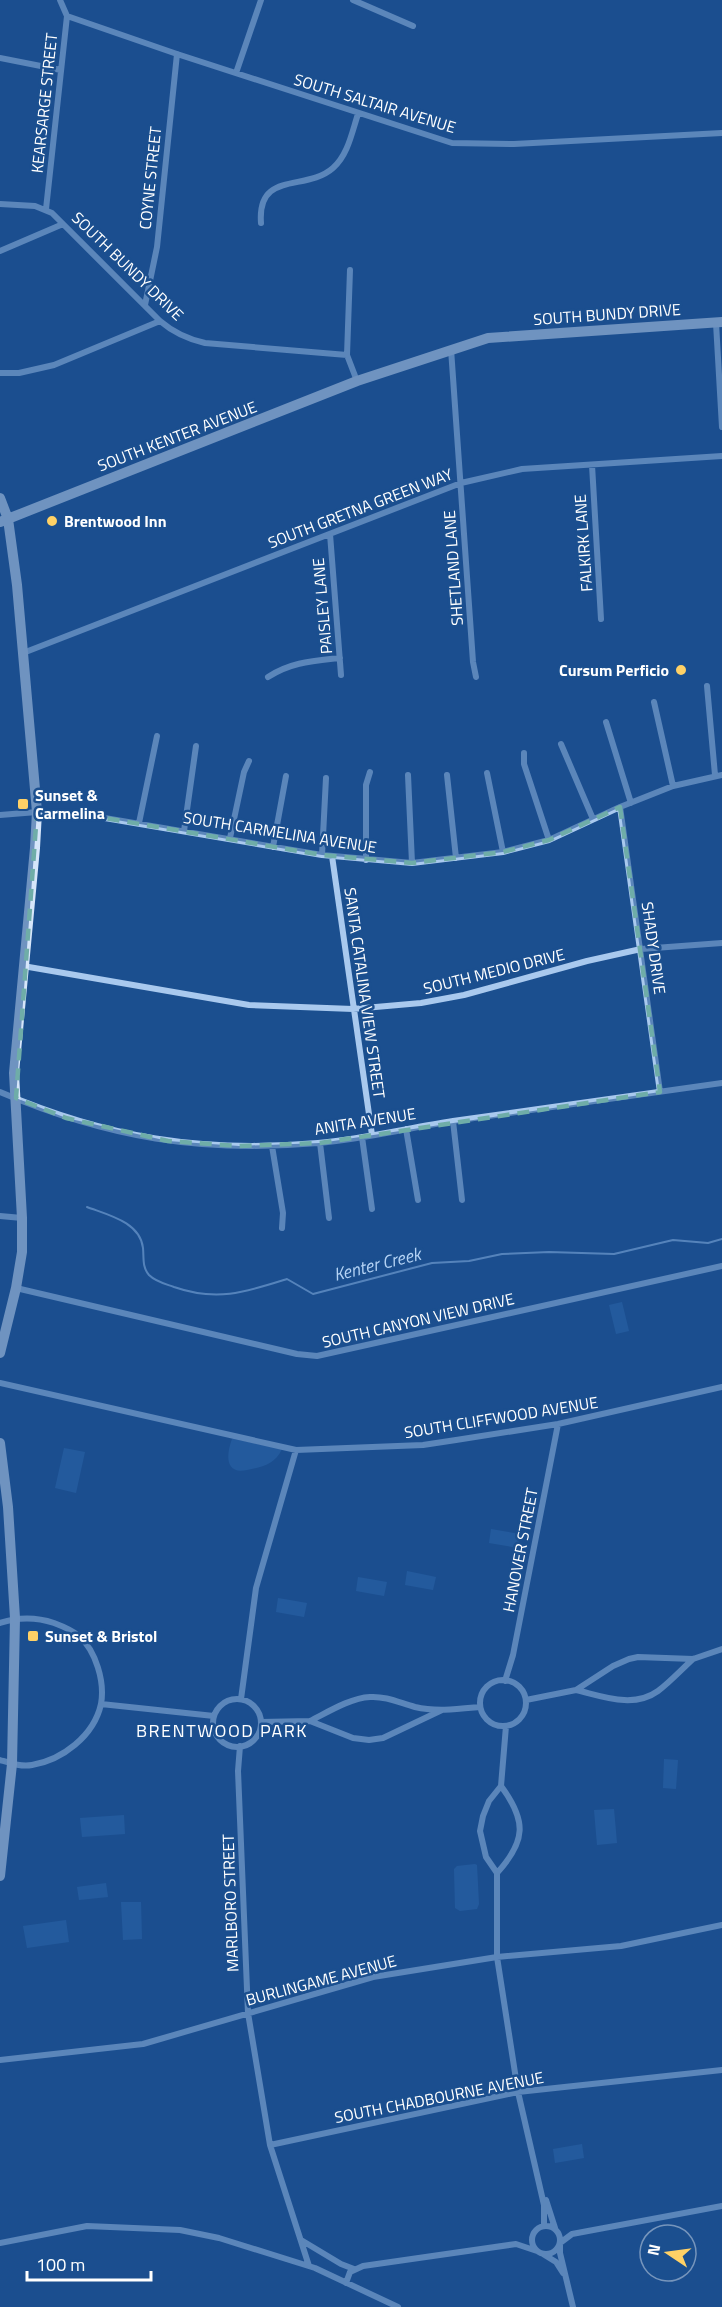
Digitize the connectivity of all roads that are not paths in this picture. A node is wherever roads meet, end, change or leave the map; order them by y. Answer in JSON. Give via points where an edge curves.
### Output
{"nodes":[{"id":1,"x":60,"y":0,"type":"edge"},
{"id":2,"x":261,"y":0,"type":"edge"},
{"id":3,"x":353,"y":0,"type":"edge"},
{"id":4,"x":67,"y":16,"type":"junction"},
{"id":5,"x":413,"y":26,"type":"dead end"},
{"id":6,"x":177,"y":54,"type":"junction"},
{"id":7,"x":0,"y":58,"type":"edge"},
{"id":8,"x":61,"y":70,"type":"junction"},
{"id":9,"x":236,"y":73,"type":"junction"},
{"id":10,"x":358,"y":114,"type":"junction"},
{"id":11,"x":722,"y":133,"type":"edge"},
{"id":12,"x":0,"y":204,"type":"edge"},
{"id":13,"x":46,"y":209,"type":"junction"},
{"id":14,"x":261,"y":223,"type":"dead end"},
{"id":15,"x":63,"y":224,"type":"junction"},
{"id":16,"x":0,"y":251,"type":"edge"},
{"id":17,"x":350,"y":270,"type":"dead end"},
{"id":18,"x":145,"y":305,"type":"junction"},
{"id":19,"x":160,"y":321,"type":"junction"},
{"id":20,"x":719,"y":322,"type":"edge"},
{"id":21,"x":451,"y":349,"type":"junction"},
{"id":22,"x":346,"y":355,"type":"junction"},
{"id":23,"x":0,"y":373,"type":"edge"},
{"id":24,"x":357,"y":381,"type":"junction"},
{"id":25,"x":722,"y":427,"type":"edge"},
{"id":26,"x":722,"y":456,"type":"edge"},
{"id":27,"x":592,"y":465,"type":"junction"},
{"id":28,"x":461,"y":483,"type":"junction"},
{"id":29,"x":0,"y":498,"type":"edge"},
{"id":30,"x":4,"y":520,"type":"edge"},
{"id":31,"x":330,"y":534,"type":"junction"},
{"id":32,"x":601,"y":619,"type":"dead end"},
{"id":33,"x":23,"y":653,"type":"junction"},
{"id":34,"x":340,"y":658,"type":"junction"},
{"id":35,"x":341,"y":675,"type":"dead end"},
{"id":36,"x":476,"y":676,"type":"dead end"},
{"id":37,"x":268,"y":677,"type":"dead end"},
{"id":38,"x":707,"y":686,"type":"dead end"},
{"id":39,"x":654,"y":702,"type":"dead end"},
{"id":40,"x":606,"y":722,"type":"dead end"},
{"id":41,"x":157,"y":736,"type":"dead end"},
{"id":42,"x":561,"y":744,"type":"dead end"},
{"id":43,"x":195,"y":746,"type":"dead end"},
{"id":44,"x":524,"y":753,"type":"dead end"},
{"id":45,"x":249,"y":761,"type":"dead end"},
{"id":46,"x":370,"y":772,"type":"dead end"},
{"id":47,"x":487,"y":773,"type":"dead end"},
{"id":48,"x":408,"y":775,"type":"dead end"},
{"id":49,"x":447,"y":775,"type":"dead end"},
{"id":50,"x":718,"y":775,"type":"edge"},
{"id":51,"x":286,"y":776,"type":"dead end"},
{"id":52,"x":326,"y":778,"type":"dead end"},
{"id":53,"x":673,"y":786,"type":"junction"},
{"id":54,"x":631,"y":803,"type":"junction"},
{"id":55,"x":620,"y":807,"type":"junction"},
{"id":56,"x":36,"y":812,"type":"junction"},
{"id":57,"x":0,"y":815,"type":"edge"},
{"id":58,"x":593,"y":819,"type":"junction"},
{"id":59,"x":139,"y":823,"type":"junction"},
{"id":60,"x":184,"y":831,"type":"junction"},
{"id":61,"x":230,"y":838,"type":"junction"},
{"id":62,"x":549,"y":840,"type":"junction"},
{"id":63,"x":273,"y":847,"type":"junction"},
{"id":64,"x":502,"y":852,"type":"junction"},
{"id":65,"x":322,"y":855,"type":"junction"},
{"id":66,"x":332,"y":856,"type":"junction"},
{"id":67,"x":456,"y":858,"type":"junction"},
{"id":68,"x":366,"y":860,"type":"junction"},
{"id":69,"x":412,"y":863,"type":"junction"},
{"id":70,"x":722,"y":943,"type":"edge"},
{"id":71,"x":641,"y":949,"type":"junction"},
{"id":72,"x":23,"y":966,"type":"junction"},
{"id":73,"x":353,"y":1009,"type":"junction"},
{"id":74,"x":722,"y":1083,"type":"edge"},
{"id":75,"x":0,"y":1092,"type":"edge"},
{"id":76,"x":660,"y":1092,"type":"junction"},
{"id":77,"x":16,"y":1098,"type":"junction"},
{"id":78,"x":453,"y":1121,"type":"junction"},
{"id":79,"x":406,"y":1129,"type":"junction"},
{"id":80,"x":372,"y":1135,"type":"junction"},
{"id":81,"x":362,"y":1137,"type":"junction"},
{"id":82,"x":321,"y":1143,"type":"junction"},
{"id":83,"x":272,"y":1146,"type":"junction"},
{"id":84,"x":418,"y":1200,"type":"dead end"},
{"id":85,"x":462,"y":1200,"type":"dead end"},
{"id":86,"x":372,"y":1209,"type":"dead end"},
{"id":87,"x":0,"y":1216,"type":"edge"},
{"id":88,"x":22,"y":1218,"type":"junction"},
{"id":89,"x":329,"y":1218,"type":"dead end"},
{"id":90,"x":282,"y":1228,"type":"dead end"},
{"id":91,"x":722,"y":1266,"type":"edge"},
{"id":92,"x":16,"y":1288,"type":"junction"},
{"id":93,"x":0,"y":1353,"type":"edge"},
{"id":94,"x":0,"y":1383,"type":"edge"},
{"id":95,"x":722,"y":1387,"type":"edge"},
{"id":96,"x":558,"y":1424,"type":"junction"},
{"id":97,"x":0,"y":1443,"type":"edge"},
{"id":98,"x":296,"y":1450,"type":"junction"},
{"id":99,"x":15,"y":1618,"type":"junction"},
{"id":100,"x":0,"y":1623,"type":"edge"},
{"id":101,"x":722,"y":1649,"type":"edge"},
{"id":102,"x":693,"y":1659,"type":"junction"},
{"id":103,"x":505,"y":1681,"type":"junction"},
{"id":104,"x":576,"y":1690,"type":"junction"},
{"id":105,"x":241,"y":1699,"type":"junction"},
{"id":106,"x":526,"y":1700,"type":"junction"},
{"id":107,"x":101,"y":1704,"type":"junction"},
{"id":108,"x":480,"y":1707,"type":"junction"},
{"id":109,"x":442,"y":1710,"type":"junction"},
{"id":110,"x":214,"y":1716,"type":"junction"},
{"id":111,"x":310,"y":1721,"type":"junction"},
{"id":112,"x":261,"y":1722,"type":"junction"},
{"id":113,"x":506,"y":1726,"type":"junction"},
{"id":114,"x":240,"y":1746,"type":"junction"},
{"id":115,"x":0,"y":1760,"type":"edge"},
{"id":116,"x":12,"y":1764,"type":"junction"},
{"id":117,"x":501,"y":1786,"type":"junction"},
{"id":118,"x":497,"y":1873,"type":"junction"},
{"id":119,"x":0,"y":1876,"type":"edge"},
{"id":120,"x":722,"y":1925,"type":"edge"},
{"id":121,"x":497,"y":1957,"type":"junction"},
{"id":122,"x":248,"y":2013,"type":"junction"},
{"id":123,"x":0,"y":2060,"type":"edge"},
{"id":124,"x":722,"y":2070,"type":"edge"},
{"id":125,"x":518,"y":2092,"type":"junction"},
{"id":126,"x":270,"y":2145,"type":"junction"},
{"id":127,"x":540,"y":2182,"type":"junction"},
{"id":128,"x":722,"y":2206,"type":"edge"},
{"id":129,"x":544,"y":2226,"type":"junction"},
{"id":130,"x":555,"y":2229,"type":"junction"},
{"id":131,"x":536,"y":2231,"type":"junction"},
{"id":132,"x":572,"y":2234,"type":"junction"},
{"id":133,"x":301,"y":2240,"type":"junction"},
{"id":134,"x":0,"y":2243,"type":"edge"},
{"id":135,"x":560,"y":2243,"type":"junction"},
{"id":136,"x":505,"y":2245,"type":"junction"},
{"id":137,"x":540,"y":2252,"type":"junction"},
{"id":138,"x":309,"y":2266,"type":"junction"},
{"id":139,"x":354,"y":2269,"type":"junction"},
{"id":140,"x":346,"y":2283,"type":"junction"},
{"id":141,"x":398,"y":2307,"type":"edge"},
{"id":142,"x":573,"y":2307,"type":"edge"}],
"edges":[{"from":1,"to":4,"type":"street","name":"KEARSARGE STREET"},
{"from":2,"to":9,"type":"street"},
{"from":3,"to":5,"type":"street"},
{"from":4,"to":6,"type":"street","name":"SOUTH SALTAIR AVENUE"},
{"from":4,"to":8,"type":"street","name":"KEARSARGE STREET"},
{"from":6,"to":9,"type":"street","name":"SOUTH SALTAIR AVENUE"},
{"from":6,"to":18,"type":"street","name":"COYNE STREET","via":[[156,247]]},
{"from":7,"to":8,"type":"street"},
{"from":8,"to":13,"type":"street","name":"KEARSARGE STREET"},
{"from":9,"to":10,"type":"street","name":"SOUTH SALTAIR AVENUE"},
{"from":10,"to":11,"type":"street","name":"SOUTH SALTAIR AVENUE","via":[[452,143],[467,144]]},
{"from":10,"to":14,"type":"street","via":[[335,167],[323,176],[286,184],[268,193],[260,212]]},
{"from":12,"to":13,"type":"street"},
{"from":13,"to":15,"type":"street","name":"SOUTH BUNDY DRIVE"},
{"from":15,"to":16,"type":"street"},
{"from":15,"to":18,"type":"street","name":"SOUTH BUNDY DRIVE"},
{"from":17,"to":22,"type":"street"},
{"from":18,"to":19,"type":"street","name":"SOUTH BUNDY DRIVE"},
{"from":19,"to":22,"type":"street","name":"SOUTH BUNDY DRIVE","via":[[185,338],[205,343]]},
{"from":19,"to":23,"type":"street","via":[[54,365]]},
{"from":20,"to":21,"type":"main road","name":"SOUTH BUNDY DRIVE","via":[[502,337]]},
{"from":20,"to":25,"type":"street"},
{"from":21,"to":24,"type":"main road","name":"SOUTH BUNDY DRIVE"},
{"from":21,"to":28,"type":"street","name":"SHETLAND LANE"},
{"from":22,"to":24,"type":"street"},
{"from":24,"to":30,"type":"main road","name":"SOUTH KENTER AVENUE"},
{"from":26,"to":27,"type":"street","name":"SOUTH GRETNA GREEN WAY"},
{"from":27,"to":28,"type":"street","name":"SOUTH GRETNA GREEN WAY","via":[[522,469]]},
{"from":27,"to":32,"type":"street","name":"FALKIRK LANE"},
{"from":28,"to":31,"type":"street","name":"SOUTH GRETNA GREEN WAY"},
{"from":28,"to":36,"type":"street","name":"SHETLAND LANE"},
{"from":29,"to":30,"type":"main road"},
{"from":30,"to":33,"type":"main road"},
{"from":31,"to":33,"type":"street","name":"SOUTH GRETNA GREEN WAY"},
{"from":31,"to":34,"type":"street","name":"PAISLEY LANE"},
{"from":33,"to":56,"type":"main road"},
{"from":34,"to":35,"type":"street","name":"PAISLEY LANE"},
{"from":34,"to":37,"type":"street","via":[[297,663]]},
{"from":38,"to":50,"type":"street"},
{"from":39,"to":53,"type":"street"},
{"from":40,"to":54,"type":"street"},
{"from":41,"to":59,"type":"street"},
{"from":42,"to":58,"type":"street"},
{"from":43,"to":60,"type":"street"},
{"from":44,"to":62,"type":"street","via":[[524,764]]},
{"from":45,"to":61,"type":"street"},
{"from":46,"to":68,"type":"street","via":[[366,785]]},
{"from":47,"to":64,"type":"street"},
{"from":48,"to":69,"type":"street"},
{"from":49,"to":67,"type":"street"},
{"from":50,"to":53,"type":"street","name":"SOUTH CARMELINA AVENUE"},
{"from":51,"to":63,"type":"street"},
{"from":52,"to":65,"type":"street"},
{"from":53,"to":54,"type":"street","name":"SOUTH CARMELINA AVENUE"},
{"from":54,"to":55,"type":"street","name":"SOUTH CARMELINA AVENUE"},
{"from":55,"to":58,"type":"street","name":"SOUTH CARMELINA AVENUE"},
{"from":55,"to":71,"type":"street","name":"SHADY DRIVE"},
{"from":56,"to":57,"type":"street","name":"SOUTH CARMELINA AVENUE"},
{"from":56,"to":59,"type":"street","name":"SOUTH CARMELINA AVENUE"},
{"from":56,"to":72,"type":"main road"},
{"from":58,"to":62,"type":"street","name":"SOUTH CARMELINA AVENUE"},
{"from":59,"to":60,"type":"street","name":"SOUTH CARMELINA AVENUE"},
{"from":60,"to":61,"type":"street","name":"SOUTH CARMELINA AVENUE"},
{"from":61,"to":63,"type":"street","name":"SOUTH CARMELINA AVENUE"},
{"from":62,"to":64,"type":"street","name":"SOUTH CARMELINA AVENUE"},
{"from":63,"to":65,"type":"street","name":"SOUTH CARMELINA AVENUE"},
{"from":64,"to":67,"type":"street","name":"SOUTH CARMELINA AVENUE"},
{"from":65,"to":66,"type":"street","name":"SOUTH CARMELINA AVENUE"},
{"from":66,"to":68,"type":"street","name":"SOUTH CARMELINA AVENUE"},
{"from":66,"to":73,"type":"street","name":"SANTA CATALINA VIEW STREET"},
{"from":67,"to":69,"type":"street","name":"SOUTH CARMELINA AVENUE"},
{"from":68,"to":69,"type":"street","name":"SOUTH CARMELINA AVENUE"},
{"from":70,"to":71,"type":"street","name":"SOUTH MEDIO DRIVE"},
{"from":71,"to":73,"type":"street","name":"SOUTH MEDIO DRIVE","via":[[464,995]]},
{"from":71,"to":76,"type":"street","name":"SHADY DRIVE"},
{"from":72,"to":73,"type":"street","name":"SOUTH MEDIO DRIVE","via":[[249,1005]]},
{"from":72,"to":77,"type":"main road","via":[[14,1073]]},
{"from":73,"to":80,"type":"street","name":"SANTA CATALINA VIEW STREET"},
{"from":74,"to":76,"type":"street","name":"ANITA AVENUE"},
{"from":75,"to":77,"type":"street","name":"ANITA AVENUE"},
{"from":76,"to":78,"type":"street","name":"ANITA AVENUE"},
{"from":77,"to":83,"type":"street","name":"ANITA AVENUE","via":[[105,1130],[197,1145]]},
{"from":77,"to":88,"type":"main road"},
{"from":78,"to":79,"type":"street","name":"ANITA AVENUE"},
{"from":78,"to":85,"type":"street"},
{"from":79,"to":80,"type":"street","name":"ANITA AVENUE"},
{"from":79,"to":84,"type":"street"},
{"from":80,"to":81,"type":"street","name":"ANITA AVENUE"},
{"from":81,"to":82,"type":"street","name":"ANITA AVENUE"},
{"from":81,"to":86,"type":"street"},
{"from":82,"to":83,"type":"street","name":"ANITA AVENUE"},
{"from":82,"to":89,"type":"street"},
{"from":83,"to":90,"type":"street"},
{"from":87,"to":88,"type":"street"},
{"from":88,"to":92,"type":"main road"},
{"from":91,"to":92,"type":"street","name":"SOUTH CANYON VIEW DRIVE","via":[[317,1356]]},
{"from":92,"to":93,"type":"main road"},
{"from":94,"to":98,"type":"street","name":"SOUTH CLIFFWOOD AVENUE"},
{"from":95,"to":96,"type":"street","name":"SOUTH CLIFFWOOD AVENUE"},
{"from":96,"to":98,"type":"street","name":"SOUTH CLIFFWOOD AVENUE","via":[[423,1445]]},
{"from":96,"to":103,"type":"street","name":"HANOVER STREET"},
{"from":97,"to":99,"type":"main road"},
{"from":98,"to":105,"type":"street","via":[[256,1588]]},
{"from":99,"to":100,"type":"street"},
{"from":99,"to":107,"type":"street","via":[[45,1620],[79,1636],[94,1657]]},
{"from":99,"to":116,"type":"main road"},
{"from":101,"to":102,"type":"street"},
{"from":102,"to":104,"type":"street","via":[[629,1659]]},
{"from":102,"to":104,"type":"street","via":[[645,1698],[620,1700]]},
{"from":103,"to":106,"type":"street","via":[[520,1688]]},
{"from":103,"to":108,"type":"street","via":[[488,1685]]},
{"from":104,"to":106,"type":"street"},
{"from":105,"to":110,"type":"street","via":[[227,1701]]},
{"from":105,"to":112,"type":"street","via":[[257,1709]]},
{"from":106,"to":113,"type":"street","via":[[523,1714]]},
{"from":107,"to":110,"type":"street"},
{"from":107,"to":116,"type":"street","via":[[92,1726],[63,1754],[30,1766]]},
{"from":108,"to":109,"type":"street"},
{"from":108,"to":113,"type":"street","via":[[489,1721]]},
{"from":109,"to":111,"type":"street","via":[[370,1697]]},
{"from":109,"to":111,"type":"street","via":[[391,1735],[369,1740],[353,1738]]},
{"from":110,"to":114,"type":"street","via":[[214,1730],[221,1741]]},
{"from":111,"to":112,"type":"street"},
{"from":112,"to":114,"type":"street","via":[[257,1735]]},
{"from":113,"to":117,"type":"street"},
{"from":114,"to":122,"type":"street","name":"MARLBORO STREET"},
{"from":115,"to":116,"type":"street"},
{"from":116,"to":119,"type":"main road"},
{"from":117,"to":118,"type":"street","via":[[489,1801],[480,1831],[486,1857]]},
{"from":117,"to":118,"type":"street","via":[[519,1816],[520,1831],[514,1852]]},
{"from":118,"to":121,"type":"street"},
{"from":120,"to":121,"type":"street","name":"BURLINGAME AVENUE","via":[[621,1946]]},
{"from":121,"to":122,"type":"street","name":"BURLINGAME AVENUE","via":[[373,1977]]},
{"from":121,"to":125,"type":"street"},
{"from":122,"to":123,"type":"street","name":"BURLINGAME AVENUE","via":[[143,2044]]},
{"from":122,"to":126,"type":"street","name":"MARLBORO STREET"},
{"from":124,"to":125,"type":"street","name":"SOUTH CHADBOURNE AVENUE"},
{"from":125,"to":126,"type":"street","name":"SOUTH CHADBOURNE AVENUE"},
{"from":125,"to":127,"type":"street"},
{"from":126,"to":133,"type":"street","name":"MARLBORO STREET"},
{"from":127,"to":129,"type":"street"},
{"from":127,"to":130,"type":"street"},
{"from":128,"to":132,"type":"street"},
{"from":129,"to":130,"type":"street"},
{"from":129,"to":131,"type":"street"},
{"from":130,"to":132,"type":"street"},
{"from":130,"to":135,"type":"street"},
{"from":131,"to":136,"type":"street","via":[[528,2238]]},
{"from":131,"to":137,"type":"street","via":[[532,2243]]},
{"from":132,"to":135,"type":"street"},
{"from":133,"to":138,"type":"street","name":"MARLBORO STREET"},
{"from":133,"to":139,"type":"street"},
{"from":134,"to":138,"type":"street","via":[[87,2226],[180,2230]]},
{"from":135,"to":137,"type":"street","via":[[556,2251]]},
{"from":135,"to":142,"type":"street"},
{"from":136,"to":137,"type":"street","via":[[516,2244]]},
{"from":136,"to":139,"type":"street"},
{"from":137,"to":142,"type":"street","via":[[561,2270]]},
{"from":138,"to":140,"type":"street"},
{"from":139,"to":140,"type":"street"},
{"from":140,"to":141,"type":"street"}]}
